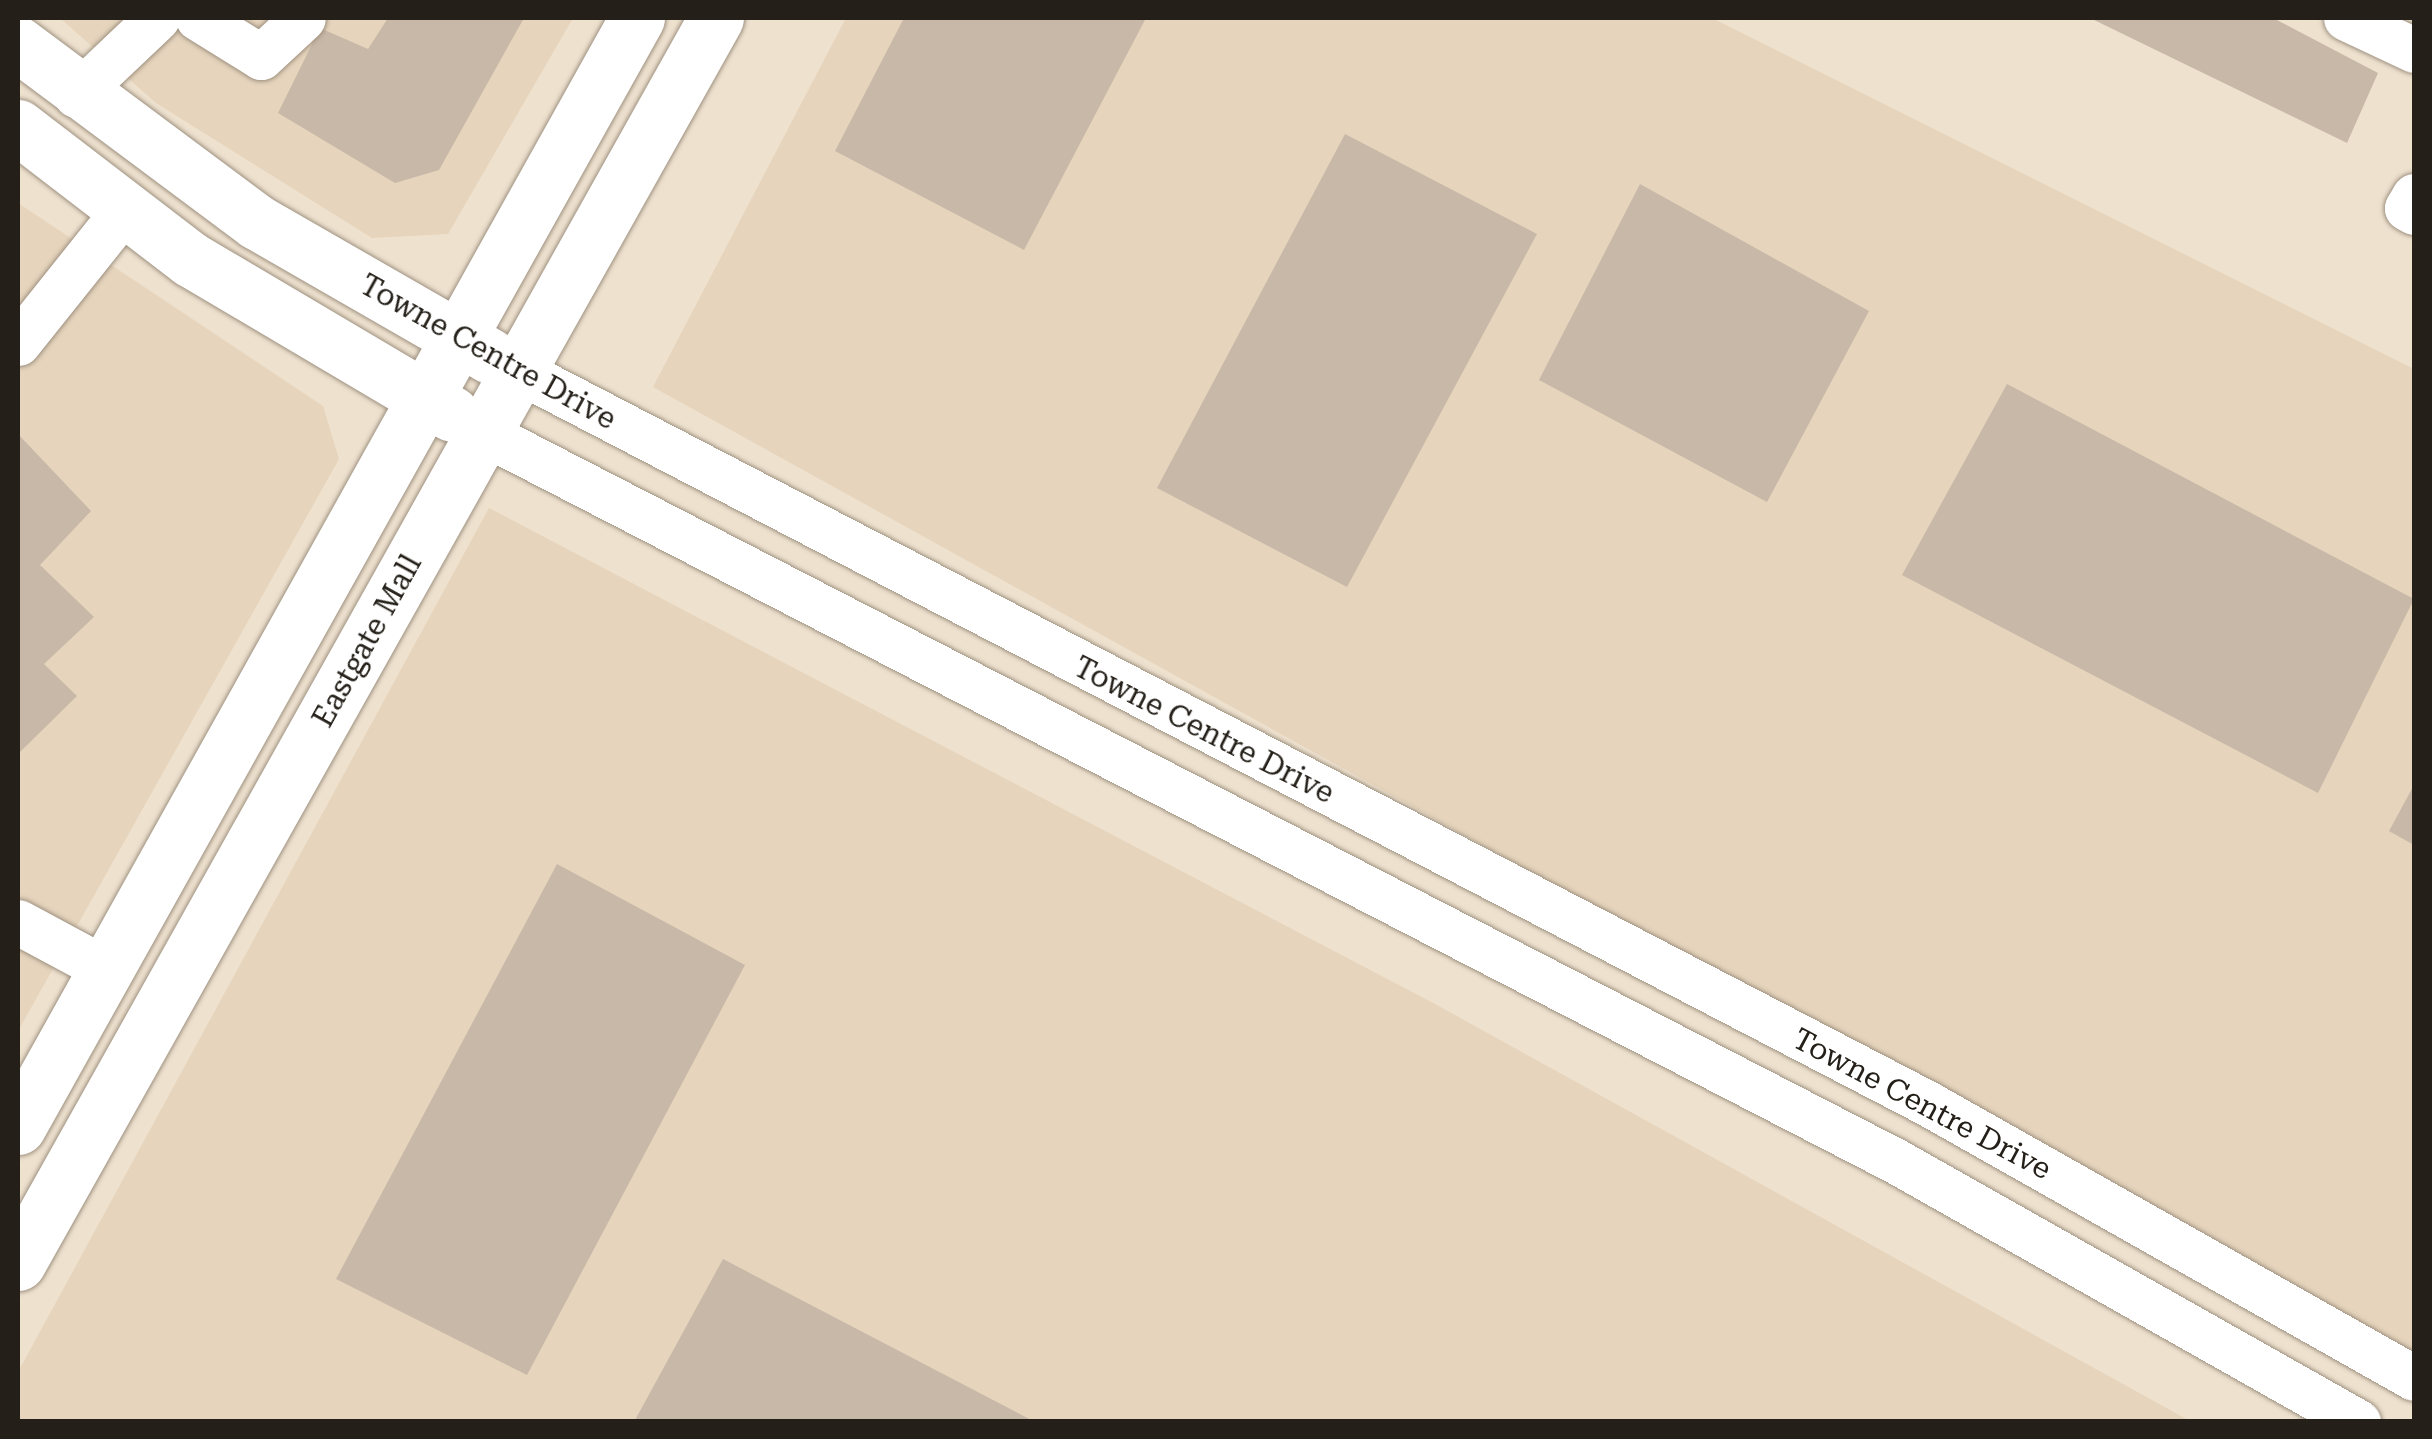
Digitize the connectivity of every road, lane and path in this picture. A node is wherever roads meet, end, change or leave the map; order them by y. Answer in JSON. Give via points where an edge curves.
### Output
{"nodes":[{"id":1,"x":157,"y":18,"type":"edge"},
{"id":2,"x":198,"y":18,"type":"edge"},
{"id":3,"x":303,"y":18,"type":"edge"},
{"id":4,"x":637,"y":18,"type":"edge"},
{"id":5,"x":716,"y":18,"type":"edge"},
{"id":6,"x":2346,"y":18,"type":"edge"},
{"id":7,"x":18,"y":44,"type":"edge"},
{"id":8,"x":2414,"y":50,"type":"edge"},
{"id":9,"x":76,"y":95,"type":"junction"},
{"id":10,"x":18,"y":127,"type":"edge"},
{"id":11,"x":125,"y":209,"type":"junction"},
{"id":12,"x":459,"y":341,"type":"junction"},
{"id":13,"x":18,"y":343,"type":"edge"},
{"id":14,"x":520,"y":371,"type":"junction"},
{"id":15,"x":424,"y":396,"type":"junction"},
{"id":16,"x":484,"y":434,"type":"junction"},
{"id":17,"x":18,"y":922,"type":"edge"},
{"id":18,"x":107,"y":970,"type":"junction"},
{"id":19,"x":18,"y":1127,"type":"edge"},
{"id":20,"x":18,"y":1264,"type":"edge"},
{"id":21,"x":2414,"y":1378,"type":"edge"},
{"id":22,"x":2358,"y":1422,"type":"edge"}],
"edges":[{"from":1,"to":9,"type":"street"},
{"from":2,"to":3,"type":"street","via":[[261,57]]},
{"from":4,"to":12,"type":"main road"},
{"from":5,"to":14,"type":"main road","name":"Eastgate Mall"},
{"from":6,"to":8,"type":"street"},
{"from":7,"to":9,"type":"main road","name":"Towne Centre Drive"},
{"from":9,"to":12,"type":"main road","name":"Towne Centre Drive","via":[[257,222]]},
{"from":10,"to":11,"type":"main road","name":"Towne Centre Drive"},
{"from":11,"to":13,"type":"street"},
{"from":11,"to":15,"type":"main road","name":"Towne Centre Drive","via":[[190,259]]},
{"from":12,"to":14,"type":"main road","name":"Towne Centre Drive"},
{"from":12,"to":15,"type":"main road"},
{"from":14,"to":16,"type":"main road","name":"Eastgate Mall"},
{"from":14,"to":21,"type":"street","name":"Towne Centre Drive","via":[[1927,1103]]},
{"from":15,"to":16,"type":"main road","name":"Towne Centre Drive"},
{"from":15,"to":18,"type":"main road"},
{"from":16,"to":20,"type":"main road","name":"Eastgate Mall"},
{"from":16,"to":22,"type":"street","name":"Towne Centre Drive","via":[[1894,1160]]},
{"from":17,"to":18,"type":"street"},
{"from":18,"to":19,"type":"main road"}]}
